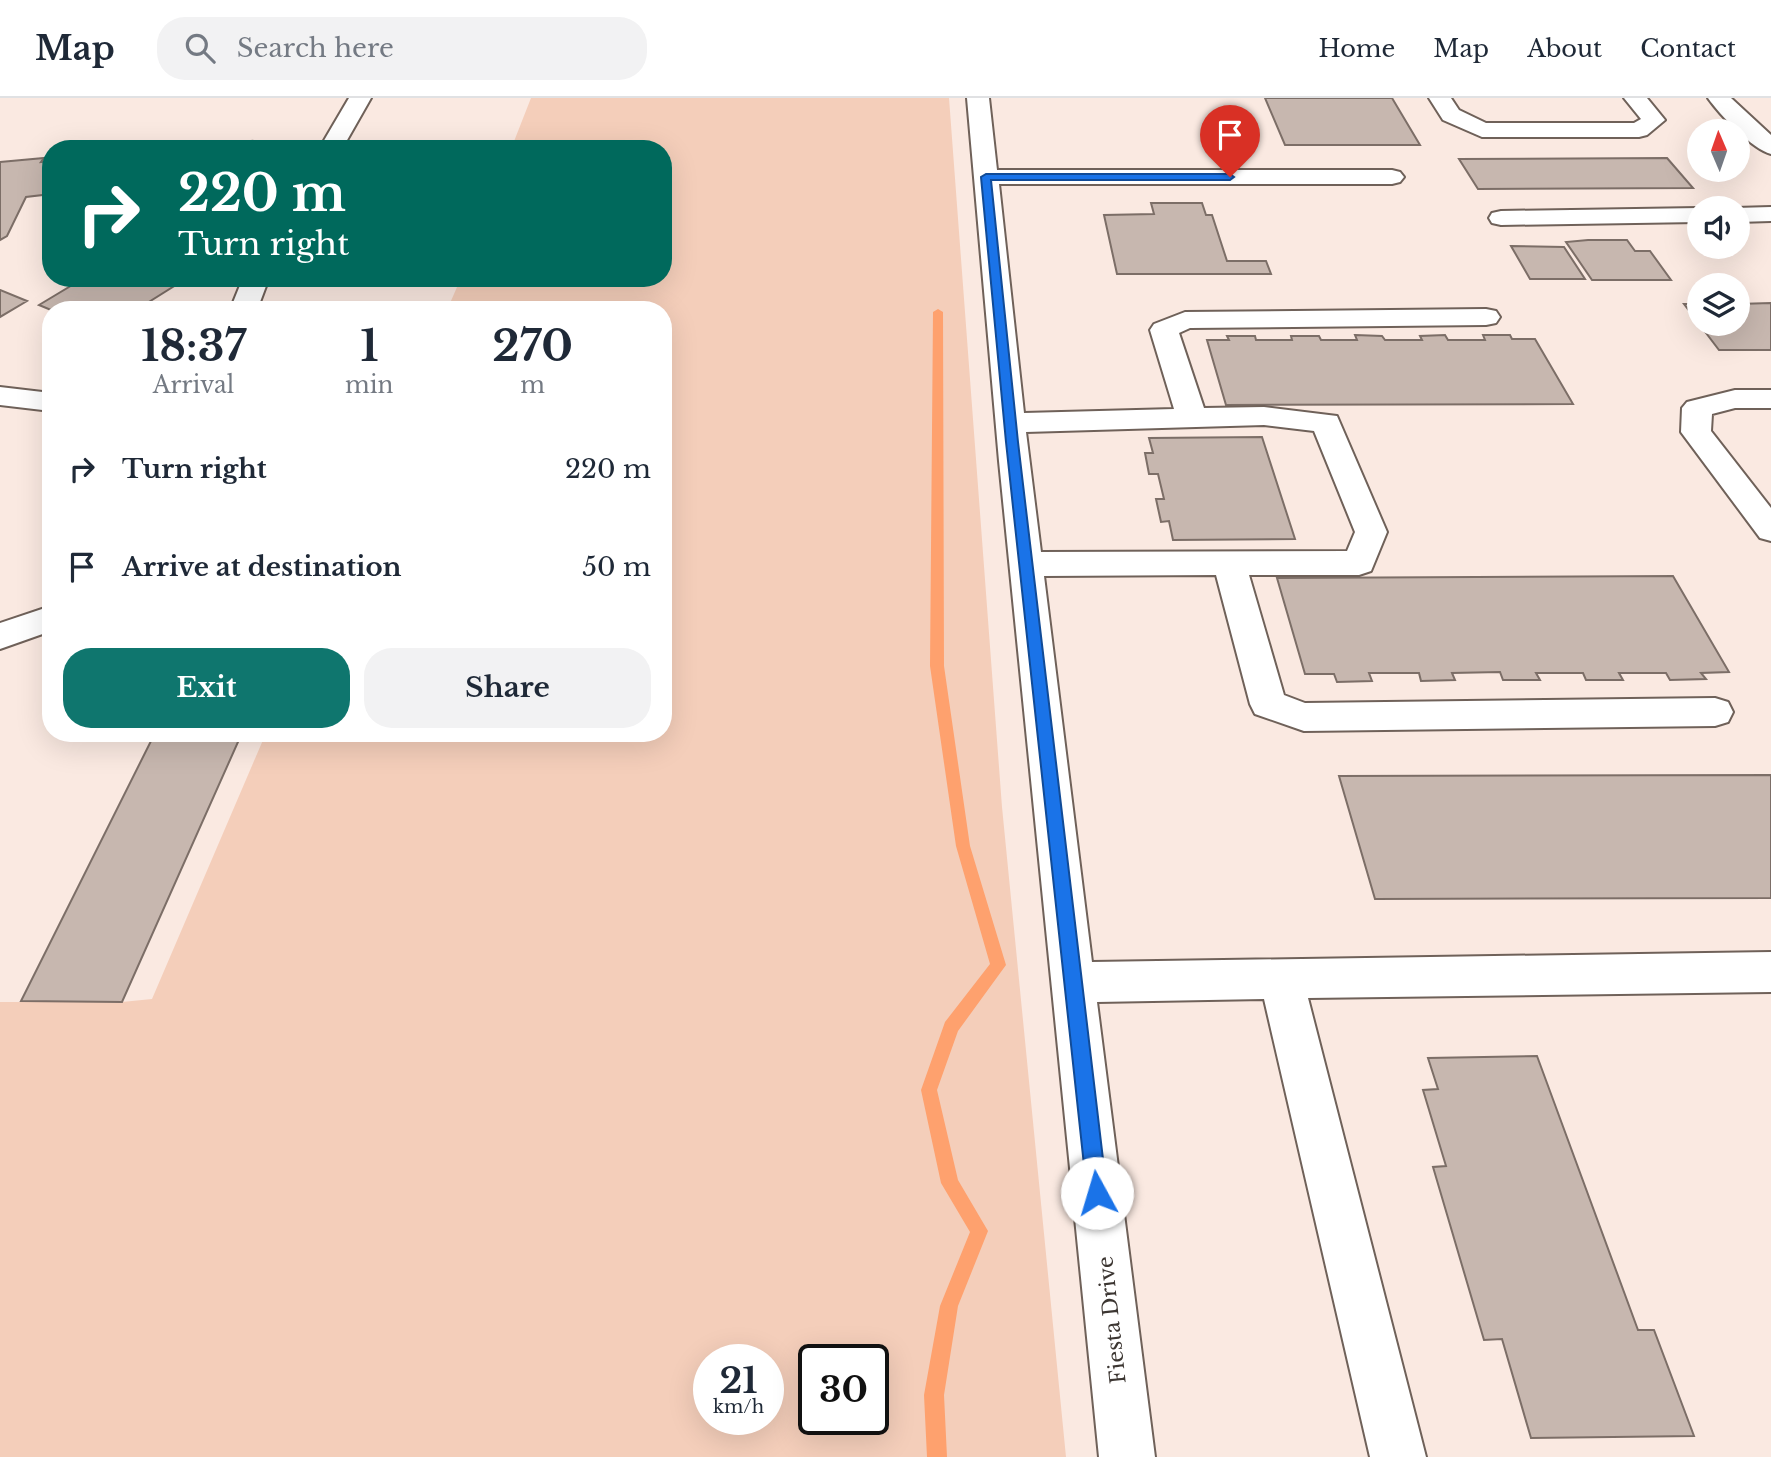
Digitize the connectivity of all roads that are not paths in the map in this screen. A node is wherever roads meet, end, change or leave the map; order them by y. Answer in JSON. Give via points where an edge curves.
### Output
{"nodes":[{"id":1,"x":360,"y":98,"type":"edge"},
{"id":2,"x":978,"y":98,"type":"edge"},
{"id":3,"x":1440,"y":98,"type":"edge"},
{"id":4,"x":1634,"y":98,"type":"edge"},
{"id":5,"x":1719,"y":98,"type":"edge"},
{"id":6,"x":335,"y":140,"type":"edge"},
{"id":7,"x":1771,"y":147,"type":"edge"},
{"id":8,"x":986,"y":177,"type":"junction"},
{"id":9,"x":1392,"y":177,"type":"dead end"},
{"id":10,"x":1771,"y":214,"type":"edge"},
{"id":11,"x":1687,"y":215,"type":"edge"},
{"id":12,"x":1750,"y":215,"type":"edge"},
{"id":13,"x":1501,"y":218,"type":"dead end"},
{"id":14,"x":1486,"y":317,"type":"dead end"},
{"id":15,"x":0,"y":396,"type":"edge"},
{"id":16,"x":1771,"y":399,"type":"edge"},
{"id":17,"x":42,"y":401,"type":"edge"},
{"id":18,"x":1192,"y":418,"type":"junction"},
{"id":19,"x":1010,"y":424,"type":"junction"},
{"id":20,"x":1771,"y":530,"type":"edge"},
{"id":21,"x":1228,"y":564,"type":"junction"},
{"id":22,"x":1026,"y":565,"type":"junction"},
{"id":23,"x":42,"y":621,"type":"edge"},
{"id":24,"x":0,"y":636,"type":"edge"},
{"id":25,"x":1715,"y":712,"type":"dead end"},
{"id":26,"x":1771,"y":972,"type":"edge"},
{"id":27,"x":1281,"y":978,"type":"junction"},
{"id":28,"x":1073,"y":982,"type":"junction"},
{"id":29,"x":1127,"y":1457,"type":"edge"},
{"id":30,"x":1398,"y":1457,"type":"edge"}],
"edges":[{"from":1,"to":6,"type":"street"},
{"from":2,"to":8,"type":"street","name":"Fiesta Drive"},
{"from":3,"to":4,"type":"street","via":[[1451,115],[1482,130],[1639,130],[1654,120]]},
{"from":5,"to":7,"type":"street"},
{"from":8,"to":9,"type":"street"},
{"from":8,"to":19,"type":"street","name":"Fiesta Drive"},
{"from":10,"to":12,"type":"street"},
{"from":11,"to":13,"type":"street"},
{"from":14,"to":18,"type":"street","via":[[1185,320],[1164,330]]},
{"from":15,"to":17,"type":"street"},
{"from":16,"to":20,"type":"street","via":[[1735,399],[1697,408],[1696,432]]},
{"from":18,"to":19,"type":"street"},
{"from":18,"to":21,"type":"street","via":[[1264,416],[1326,423],[1371,532],[1359,563]]},
{"from":19,"to":22,"type":"street","name":"Fiesta Drive"},
{"from":21,"to":22,"type":"street"},
{"from":21,"to":25,"type":"street","via":[[1268,704],[1304,717]]},
{"from":22,"to":28,"type":"street","name":"Fiesta Drive"},
{"from":23,"to":24,"type":"street"},
{"from":26,"to":27,"type":"street"},
{"from":27,"to":28,"type":"street"},
{"from":27,"to":30,"type":"street"},
{"from":28,"to":29,"type":"street","name":"Fiesta Drive"}]}
